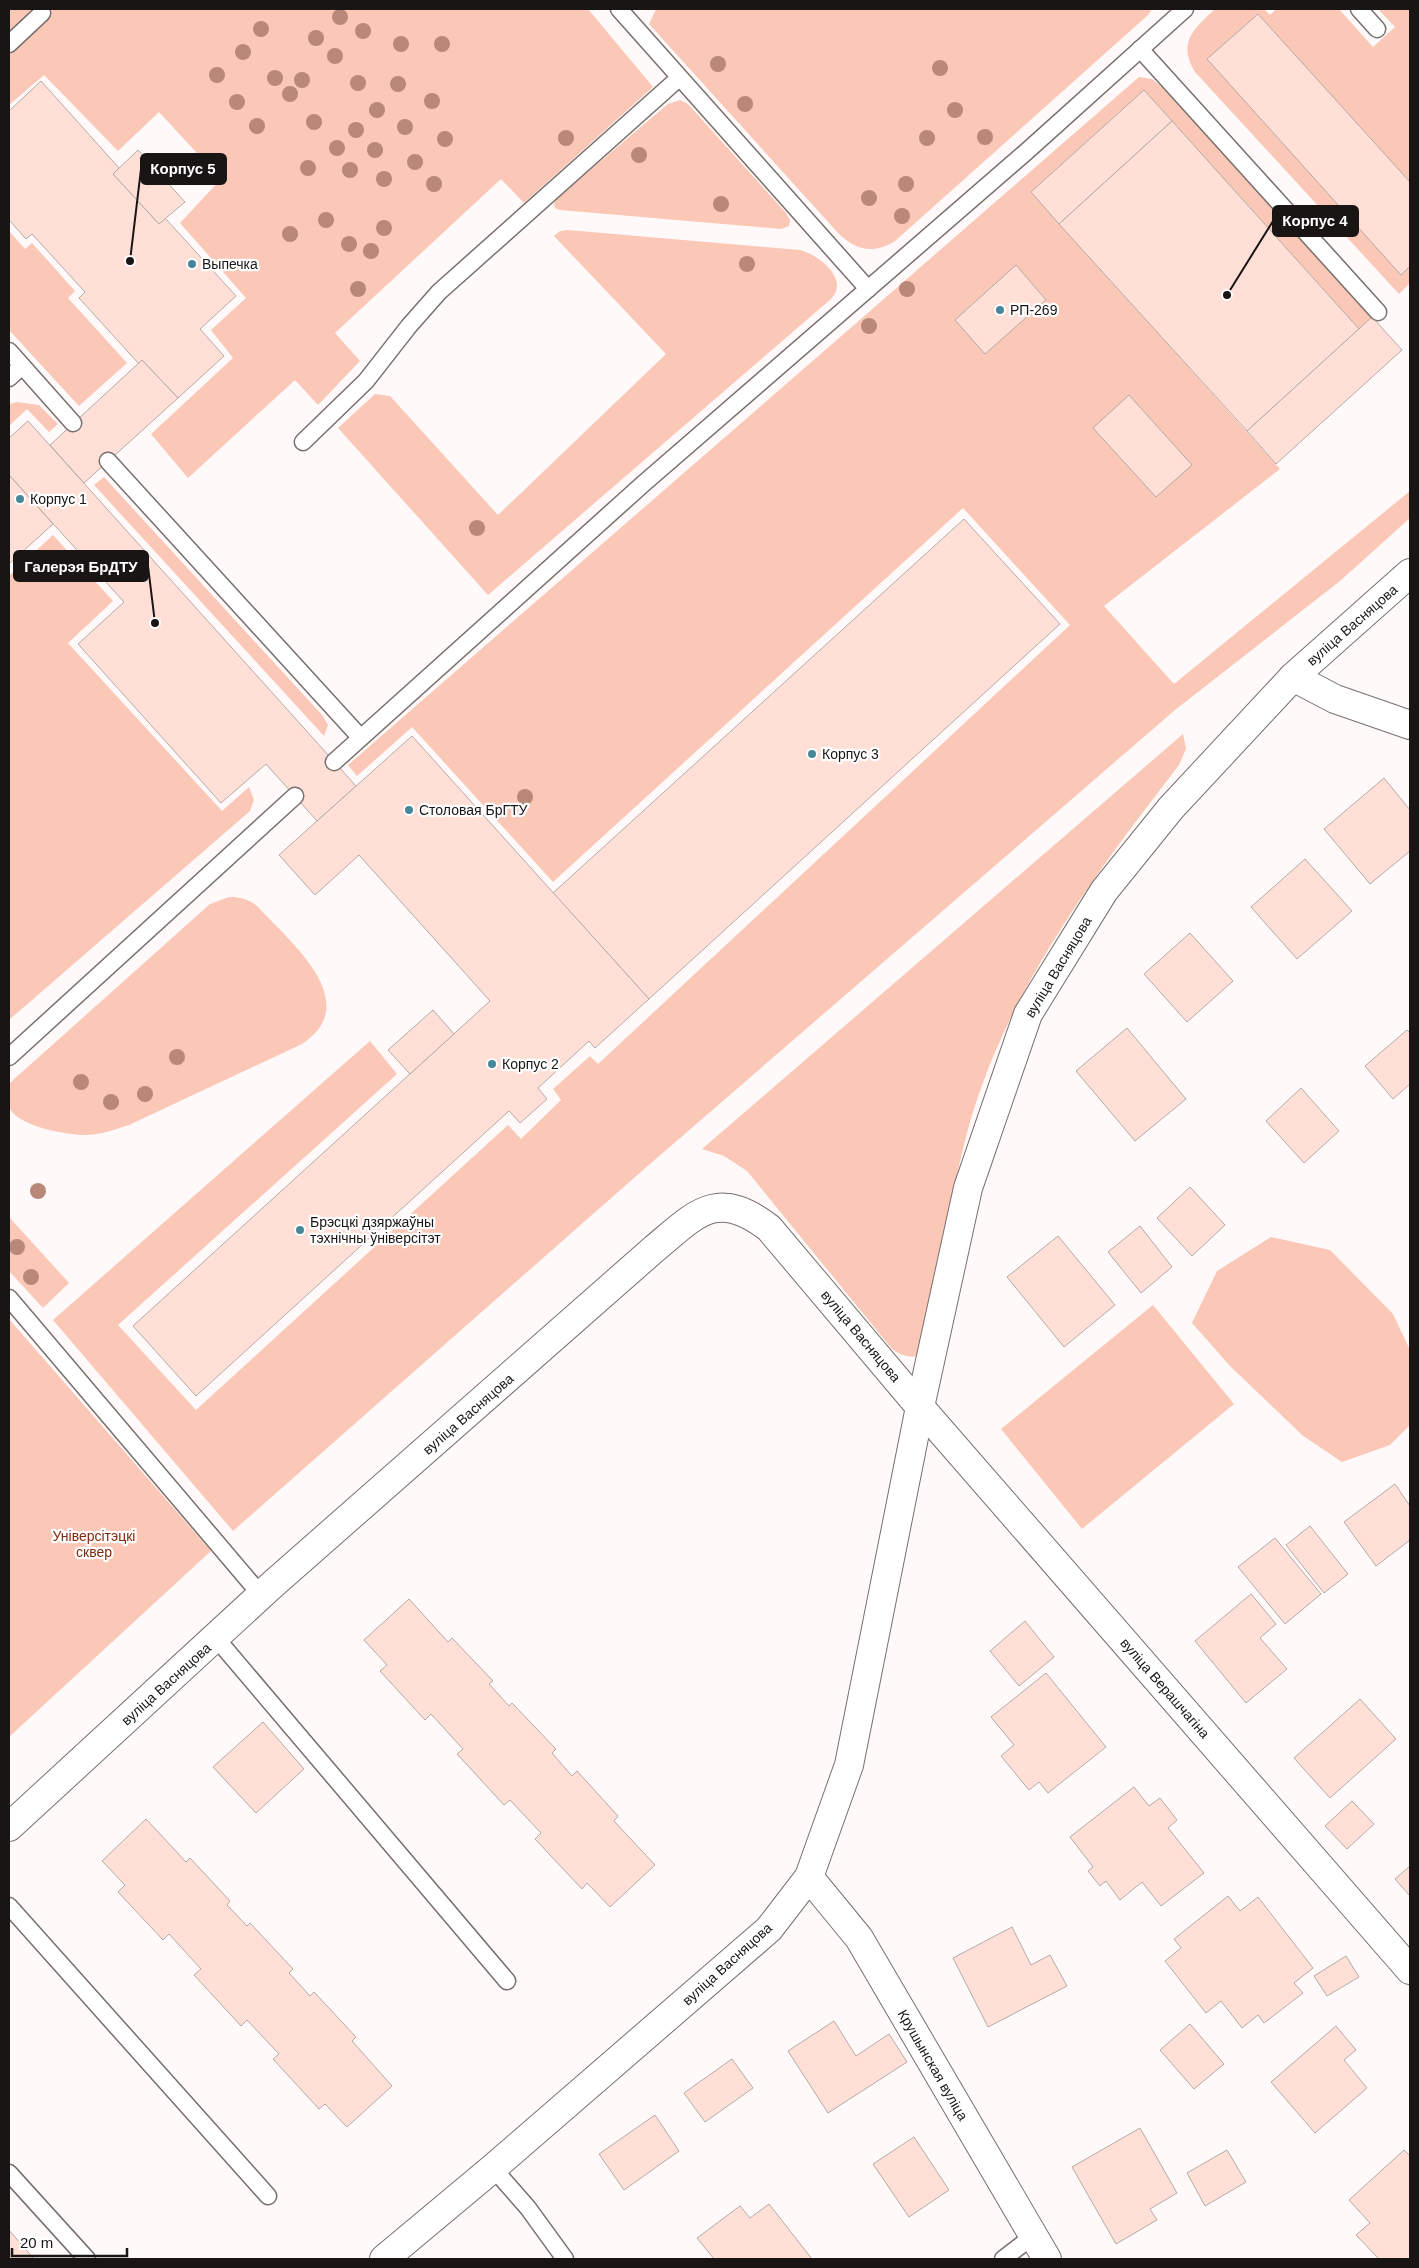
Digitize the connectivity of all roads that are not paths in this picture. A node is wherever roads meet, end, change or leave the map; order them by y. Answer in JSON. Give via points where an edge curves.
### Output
{"nodes":[{"id":1,"x":618,"y":9,"type":"edge"},
{"id":2,"x":1185,"y":9,"type":"edge"},
{"id":3,"x":1359,"y":9,"type":"edge"},
{"id":4,"x":42,"y":13,"type":"dead end"},
{"id":5,"x":1377,"y":29,"type":"dead end"},
{"id":6,"x":9,"y":44,"type":"edge"},
{"id":7,"x":1140,"y":49,"type":"junction"},
{"id":8,"x":679,"y":78,"type":"junction"},
{"id":9,"x":868,"y":289,"type":"junction"},
{"id":10,"x":1378,"y":312,"type":"dead end"},
{"id":11,"x":9,"y":352,"type":"edge"},
{"id":12,"x":22,"y":366,"type":"junction"},
{"id":13,"x":9,"y":378,"type":"edge"},
{"id":14,"x":73,"y":423,"type":"dead end"},
{"id":15,"x":303,"y":442,"type":"dead end"},
{"id":16,"x":108,"y":461,"type":"dead end"},
{"id":17,"x":1410,"y":573,"type":"edge"},
{"id":18,"x":1293,"y":677,"type":"junction"},
{"id":19,"x":1410,"y":725,"type":"edge"},
{"id":20,"x":360,"y":737,"type":"junction"},
{"id":21,"x":334,"y":762,"type":"dead end"},
{"id":22,"x":295,"y":796,"type":"dead end"},
{"id":23,"x":9,"y":1057,"type":"edge"},
{"id":24,"x":9,"y":1298,"type":"edge"},
{"id":25,"x":920,"y":1407,"type":"junction"},
{"id":26,"x":261,"y":1595,"type":"junction"},
{"id":27,"x":216,"y":1638,"type":"junction"},
{"id":28,"x":9,"y":1827,"type":"edge"},
{"id":29,"x":809,"y":1877,"type":"junction"},
{"id":30,"x":9,"y":1906,"type":"edge"},
{"id":31,"x":1410,"y":1970,"type":"edge"},
{"id":32,"x":507,"y":1980,"type":"dead end"},
{"id":33,"x":493,"y":2168,"type":"junction"},
{"id":34,"x":9,"y":2173,"type":"edge"},
{"id":35,"x":268,"y":2196,"type":"dead end"},
{"id":36,"x":1033,"y":2236,"type":"junction"},
{"id":37,"x":87,"y":2259,"type":"edge"},
{"id":38,"x":384,"y":2259,"type":"edge"},
{"id":39,"x":565,"y":2259,"type":"edge"},
{"id":40,"x":1002,"y":2259,"type":"edge"},
{"id":41,"x":1047,"y":2259,"type":"edge"}],
"edges":[{"from":1,"to":8,"type":"lane"},
{"from":2,"to":7,"type":"lane"},
{"from":3,"to":5,"type":"lane"},
{"from":4,"to":6,"type":"lane"},
{"from":7,"to":9,"type":"lane"},
{"from":7,"to":10,"type":"lane"},
{"from":8,"to":9,"type":"lane"},
{"from":8,"to":15,"type":"lane","via":[[439,292],[366,381]]},
{"from":9,"to":20,"type":"lane"},
{"from":11,"to":12,"type":"lane"},
{"from":12,"to":13,"type":"lane"},
{"from":12,"to":14,"type":"lane"},
{"from":16,"to":20,"type":"lane"},
{"from":17,"to":18,"type":"street","name":"вуліца Васняцова"},
{"from":18,"to":19,"type":"street","name":"вуліца Васняцова","via":[[1335,699]]},
{"from":18,"to":25,"type":"street","name":"вуліца Васняцова","via":[[1171,808],[1104,891],[1028,1014],[968,1188]]},
{"from":20,"to":21,"type":"lane"},
{"from":22,"to":23,"type":"lane"},
{"from":24,"to":26,"type":"lane"},
{"from":25,"to":26,"type":"street","name":"вуліца Васняцова","via":[[769,1228],[736,1208],[717,1207],[685,1223],[654,1249]]},
{"from":25,"to":29,"type":"street","name":"вуліца Васняцова","via":[[849,1765]]},
{"from":25,"to":31,"type":"street","name":"вуліца Верашчагіна"},
{"from":26,"to":27,"type":"street","name":"вуліца Васняцова"},
{"from":27,"to":28,"type":"street","name":"вуліца Васняцова"},
{"from":27,"to":32,"type":"lane"},
{"from":29,"to":33,"type":"street","name":"вуліца Васняцова","via":[[769,1929]]},
{"from":29,"to":36,"type":"street","name":"Крушынская вуліца","via":[[859,1938]]},
{"from":30,"to":35,"type":"lane"},
{"from":33,"to":38,"type":"street","name":"вуліца Васняцова"},
{"from":33,"to":39,"type":"lane","via":[[528,2208]]},
{"from":34,"to":37,"type":"lane"},
{"from":36,"to":40,"type":"lane"},
{"from":36,"to":41,"type":"street","name":"Крушынская вуліца"}]}
